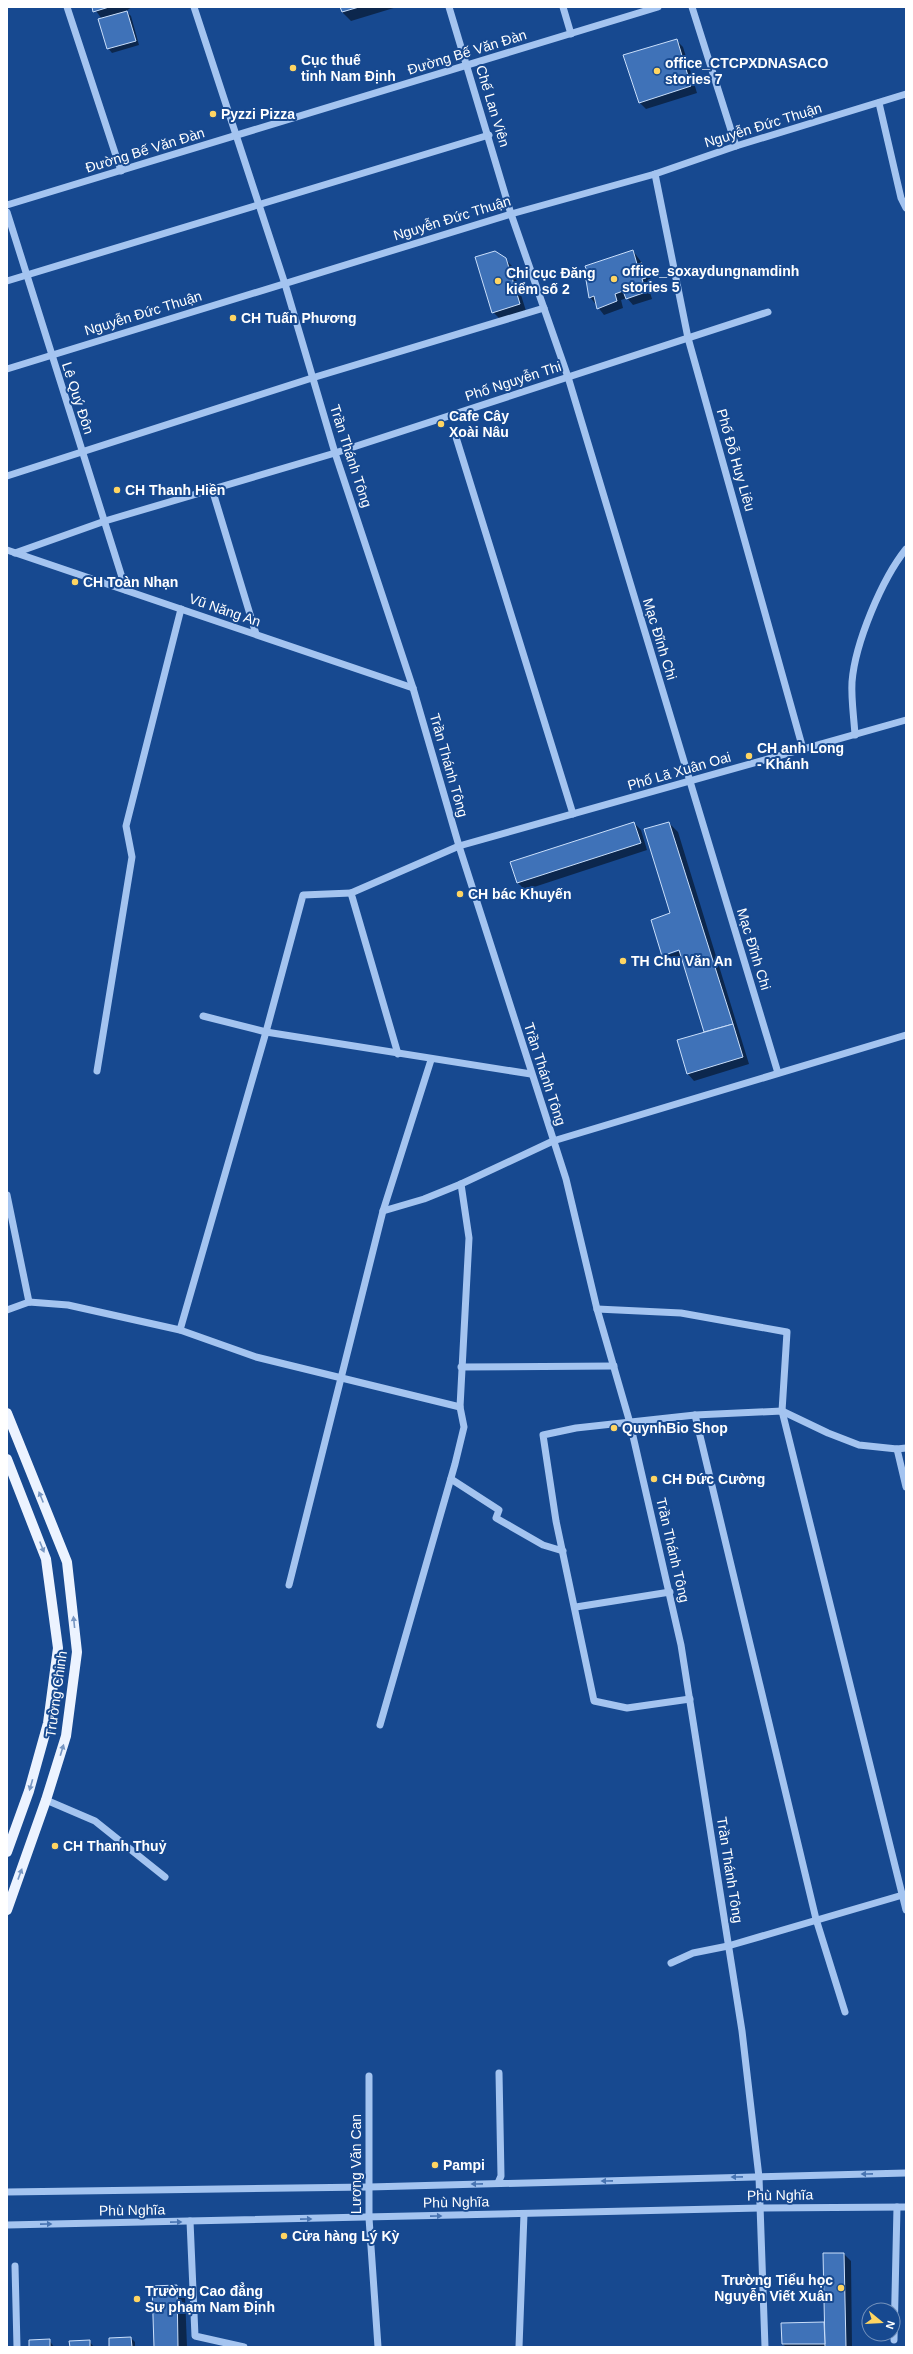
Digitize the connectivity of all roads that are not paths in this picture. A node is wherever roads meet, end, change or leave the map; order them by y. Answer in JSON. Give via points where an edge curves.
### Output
{"nodes":[{"id":1,"x":67,"y":7,"type":"edge"},
{"id":2,"x":194,"y":7,"type":"edge"},
{"id":3,"x":449,"y":7,"type":"edge"},
{"id":4,"x":563,"y":7,"type":"edge"},
{"id":5,"x":658,"y":7,"type":"edge"},
{"id":6,"x":692,"y":7,"type":"edge"},
{"id":7,"x":571,"y":34,"type":"junction"},
{"id":8,"x":467,"y":65,"type":"junction"},
{"id":9,"x":906,"y":94,"type":"edge"},
{"id":10,"x":879,"y":103,"type":"junction"},
{"id":11,"x":235,"y":136,"type":"junction"},
{"id":12,"x":489,"y":136,"type":"junction"},
{"id":13,"x":736,"y":146,"type":"junction"},
{"id":14,"x":121,"y":171,"type":"junction"},
{"id":15,"x":655,"y":174,"type":"junction"},
{"id":16,"x":7,"y":205,"type":"edge"},
{"id":17,"x":258,"y":205,"type":"junction"},
{"id":18,"x":906,"y":208,"type":"edge"},
{"id":19,"x":7,"y":212,"type":"edge"},
{"id":20,"x":511,"y":214,"type":"junction"},
{"id":21,"x":26,"y":275,"type":"junction"},
{"id":22,"x":7,"y":281,"type":"edge"},
{"id":23,"x":285,"y":284,"type":"junction"},
{"id":24,"x":544,"y":308,"type":"junction"},
{"id":25,"x":768,"y":312,"type":"dead end"},
{"id":26,"x":688,"y":338,"type":"junction"},
{"id":27,"x":50,"y":355,"type":"junction"},
{"id":28,"x":7,"y":369,"type":"edge"},
{"id":29,"x":568,"y":377,"type":"junction"},
{"id":30,"x":312,"y":378,"type":"junction"},
{"id":31,"x":455,"y":434,"type":"dead end"},
{"id":32,"x":82,"y":451,"type":"junction"},
{"id":33,"x":335,"y":453,"type":"junction"},
{"id":34,"x":7,"y":476,"type":"edge"},
{"id":35,"x":212,"y":489,"type":"junction"},
{"id":36,"x":105,"y":521,"type":"junction"},
{"id":37,"x":906,"y":549,"type":"edge"},
{"id":38,"x":7,"y":550,"type":"edge"},
{"id":39,"x":15,"y":553,"type":"junction"},
{"id":40,"x":126,"y":590,"type":"junction"},
{"id":41,"x":181,"y":609,"type":"junction"},
{"id":42,"x":256,"y":634,"type":"junction"},
{"id":43,"x":413,"y":688,"type":"junction"},
{"id":44,"x":906,"y":720,"type":"edge"},
{"id":45,"x":855,"y":735,"type":"junction"},
{"id":46,"x":803,"y":749,"type":"junction"},
{"id":47,"x":689,"y":781,"type":"junction"},
{"id":48,"x":573,"y":814,"type":"junction"},
{"id":49,"x":459,"y":846,"type":"junction"},
{"id":50,"x":351,"y":893,"type":"junction"},
{"id":51,"x":203,"y":1016,"type":"dead end"},
{"id":52,"x":266,"y":1032,"type":"junction"},
{"id":53,"x":906,"y":1035,"type":"edge"},
{"id":54,"x":398,"y":1054,"type":"junction"},
{"id":55,"x":431,"y":1060,"type":"junction"},
{"id":56,"x":97,"y":1071,"type":"dead end"},
{"id":57,"x":778,"y":1073,"type":"junction"},
{"id":58,"x":531,"y":1074,"type":"junction"},
{"id":59,"x":553,"y":1141,"type":"junction"},
{"id":60,"x":461,"y":1184,"type":"junction"},
{"id":61,"x":7,"y":1195,"type":"edge"},
{"id":62,"x":383,"y":1211,"type":"junction"},
{"id":63,"x":29,"y":1302,"type":"junction"},
{"id":64,"x":597,"y":1309,"type":"junction"},
{"id":65,"x":7,"y":1310,"type":"edge"},
{"id":66,"x":180,"y":1330,"type":"junction"},
{"id":67,"x":614,"y":1366,"type":"junction"},
{"id":68,"x":461,"y":1367,"type":"junction"},
{"id":69,"x":341,"y":1378,"type":"junction"},
{"id":70,"x":460,"y":1407,"type":"junction"},
{"id":71,"x":782,"y":1411,"type":"junction"},
{"id":72,"x":7,"y":1414,"type":"edge"},
{"id":73,"x":695,"y":1415,"type":"junction"},
{"id":74,"x":630,"y":1423,"type":"junction"},
{"id":75,"x":906,"y":1448,"type":"edge"},
{"id":76,"x":897,"y":1449,"type":"junction"},
{"id":77,"x":7,"y":1459,"type":"edge"},
{"id":78,"x":451,"y":1479,"type":"junction"},
{"id":79,"x":906,"y":1487,"type":"edge"},
{"id":80,"x":563,"y":1551,"type":"junction"},
{"id":81,"x":289,"y":1585,"type":"dead end"},
{"id":82,"x":670,"y":1592,"type":"junction"},
{"id":83,"x":576,"y":1607,"type":"junction"},
{"id":84,"x":690,"y":1698,"type":"junction"},
{"id":85,"x":380,"y":1725,"type":"dead end"},
{"id":86,"x":46,"y":1800,"type":"junction"},
{"id":87,"x":7,"y":1852,"type":"edge"},
{"id":88,"x":165,"y":1877,"type":"dead end"},
{"id":89,"x":904,"y":1894,"type":"edge"},
{"id":90,"x":7,"y":1910,"type":"edge"},
{"id":91,"x":906,"y":1910,"type":"edge"},
{"id":92,"x":816,"y":1919,"type":"junction"},
{"id":93,"x":728,"y":1946,"type":"junction"},
{"id":94,"x":671,"y":1963,"type":"dead end"},
{"id":95,"x":845,"y":2012,"type":"dead end"},
{"id":96,"x":499,"y":2073,"type":"dead end"},
{"id":97,"x":369,"y":2076,"type":"dead end"},
{"id":98,"x":906,"y":2173,"type":"edge"},
{"id":99,"x":759,"y":2177,"type":"junction"},
{"id":100,"x":498,"y":2183,"type":"junction"},
{"id":101,"x":369,"y":2186,"type":"junction"},
{"id":102,"x":7,"y":2192,"type":"edge"},
{"id":103,"x":897,"y":2207,"type":"junction"},
{"id":104,"x":906,"y":2207,"type":"edge"},
{"id":105,"x":760,"y":2208,"type":"junction"},
{"id":106,"x":524,"y":2214,"type":"junction"},
{"id":107,"x":369,"y":2218,"type":"junction"},
{"id":108,"x":190,"y":2221,"type":"junction"},
{"id":109,"x":7,"y":2225,"type":"edge"},
{"id":110,"x":15,"y":2266,"type":"dead end"},
{"id":111,"x":895,"y":2302,"type":"edge"},
{"id":112,"x":17,"y":2347,"type":"edge"},
{"id":113,"x":244,"y":2347,"type":"edge"},
{"id":114,"x":378,"y":2347,"type":"edge"},
{"id":115,"x":519,"y":2347,"type":"edge"},
{"id":116,"x":765,"y":2347,"type":"edge"}],
"edges":[{"from":1,"to":14,"type":"street"},
{"from":2,"to":11,"type":"street","name":"Trần Thánh Tông"},
{"from":3,"to":8,"type":"street","name":"Chế Lan Viên"},
{"from":4,"to":7,"type":"street"},
{"from":5,"to":7,"type":"street","name":"Đường Bế Văn Đàn"},
{"from":6,"to":13,"type":"street"},
{"from":7,"to":8,"type":"street","name":"Đường Bế Văn Đàn"},
{"from":8,"to":11,"type":"street","name":"Đường Bế Văn Đàn"},
{"from":8,"to":12,"type":"street","name":"Chế Lan Viên"},
{"from":9,"to":10,"type":"street","name":"Nguyễn Đức Thuận"},
{"from":10,"to":13,"type":"street","name":"Nguyễn Đức Thuận"},
{"from":10,"to":18,"type":"street","via":[[901,198]]},
{"from":11,"to":14,"type":"street","name":"Đường Bế Văn Đàn"},
{"from":11,"to":17,"type":"street","name":"Trần Thánh Tông"},
{"from":12,"to":17,"type":"street"},
{"from":12,"to":20,"type":"street","name":"Chế Lan Viên"},
{"from":13,"to":15,"type":"street","name":"Nguyễn Đức Thuận"},
{"from":14,"to":16,"type":"street","name":"Đường Bế Văn Đàn"},
{"from":15,"to":20,"type":"street","name":"Nguyễn Đức Thuận"},
{"from":15,"to":26,"type":"street","name":"Phố Đỗ Huy Liêu"},
{"from":17,"to":21,"type":"street"},
{"from":17,"to":23,"type":"street","name":"Trần Thánh Tông"},
{"from":19,"to":21,"type":"street","name":"Lê Quý Đôn"},
{"from":20,"to":23,"type":"street","name":"Nguyễn Đức Thuận"},
{"from":20,"to":24,"type":"street","name":"Mạc Đĩnh Chi"},
{"from":21,"to":22,"type":"street"},
{"from":21,"to":27,"type":"street","name":"Lê Quý Đôn"},
{"from":23,"to":27,"type":"street","name":"Nguyễn Đức Thuận"},
{"from":23,"to":30,"type":"street","name":"Trần Thánh Tông"},
{"from":24,"to":29,"type":"street","name":"Mạc Đĩnh Chi"},
{"from":24,"to":30,"type":"street"},
{"from":25,"to":26,"type":"street","name":"Phố Nguyễn Thi"},
{"from":26,"to":29,"type":"street","name":"Phố Nguyễn Thi"},
{"from":26,"to":46,"type":"street","name":"Phố Đỗ Huy Liêu"},
{"from":27,"to":28,"type":"street","name":"Nguyễn Đức Thuận"},
{"from":27,"to":32,"type":"street","name":"Lê Quý Đôn"},
{"from":29,"to":33,"type":"street","name":"Phố Nguyễn Thi"},
{"from":29,"to":47,"type":"street","name":"Mạc Đĩnh Chi"},
{"from":30,"to":32,"type":"street"},
{"from":30,"to":33,"type":"street","name":"Trần Thánh Tông"},
{"from":31,"to":48,"type":"street"},
{"from":32,"to":34,"type":"street"},
{"from":32,"to":36,"type":"street","name":"Lê Quý Đôn"},
{"from":33,"to":35,"type":"street","name":"Phố Nguyễn Thi"},
{"from":33,"to":43,"type":"street","name":"Trần Thánh Tông"},
{"from":35,"to":36,"type":"street","name":"Phố Nguyễn Thi"},
{"from":35,"to":42,"type":"street"},
{"from":36,"to":39,"type":"street","name":"Phố Nguyễn Thi"},
{"from":36,"to":40,"type":"street","name":"Lê Quý Đôn"},
{"from":37,"to":45,"type":"street","via":[[878,595],[859,651],[852,682]]},
{"from":38,"to":39,"type":"street","name":"Vũ Năng An"},
{"from":39,"to":40,"type":"street","name":"Vũ Năng An"},
{"from":40,"to":41,"type":"street","name":"Vũ Năng An"},
{"from":41,"to":42,"type":"street","name":"Vũ Năng An"},
{"from":41,"to":56,"type":"street","via":[[126,826],[132,857]]},
{"from":42,"to":43,"type":"street","name":"Vũ Năng An"},
{"from":43,"to":49,"type":"street","name":"Trần Thánh Tông"},
{"from":44,"to":45,"type":"street","name":"Phố Lã Xuân Oai"},
{"from":45,"to":46,"type":"street","name":"Phố Lã Xuân Oai"},
{"from":46,"to":47,"type":"street","name":"Phố Lã Xuân Oai"},
{"from":47,"to":48,"type":"street","name":"Phố Lã Xuân Oai"},
{"from":47,"to":57,"type":"street","name":"Mạc Đĩnh Chi"},
{"from":48,"to":49,"type":"street","name":"Phố Lã Xuân Oai"},
{"from":49,"to":50,"type":"street","name":"Phố Lã Xuân Oai"},
{"from":49,"to":58,"type":"street","name":"Trần Thánh Tông"},
{"from":50,"to":52,"type":"street","via":[[303,895]]},
{"from":50,"to":54,"type":"street"},
{"from":51,"to":52,"type":"street"},
{"from":52,"to":54,"type":"street"},
{"from":52,"to":66,"type":"street"},
{"from":53,"to":57,"type":"street"},
{"from":54,"to":55,"type":"street"},
{"from":55,"to":58,"type":"street"},
{"from":55,"to":62,"type":"street"},
{"from":57,"to":59,"type":"street"},
{"from":58,"to":59,"type":"street","name":"Trần Thánh Tông"},
{"from":59,"to":60,"type":"street"},
{"from":59,"to":64,"type":"street","name":"Trần Thánh Tông","via":[[566,1179]]},
{"from":60,"to":62,"type":"street","via":[[424,1199]]},
{"from":60,"to":68,"type":"street","via":[[469,1238]]},
{"from":61,"to":63,"type":"street"},
{"from":62,"to":69,"type":"street"},
{"from":63,"to":65,"type":"street"},
{"from":63,"to":66,"type":"street","via":[[68,1305]]},
{"from":64,"to":67,"type":"street","name":"Trần Thánh Tông"},
{"from":64,"to":71,"type":"street","via":[[681,1313],[787,1332]]},
{"from":66,"to":69,"type":"street","via":[[256,1357]]},
{"from":67,"to":68,"type":"street"},
{"from":67,"to":74,"type":"street","name":"Trần Thánh Tông"},
{"from":68,"to":70,"type":"street"},
{"from":69,"to":70,"type":"street"},
{"from":69,"to":81,"type":"street"},
{"from":70,"to":78,"type":"street","via":[[464,1427]]},
{"from":71,"to":73,"type":"street"},
{"from":71,"to":76,"type":"street","via":[[828,1434],[859,1445]]},
{"from":71,"to":89,"type":"street"},
{"from":86,"to":72,"type":"main road","name":"Trường Chinh","one_way":true,"via":[[66,1736],[77,1652],[67,1562]]},
{"from":73,"to":74,"type":"street"},
{"from":73,"to":92,"type":"street"},
{"from":74,"to":80,"type":"street","via":[[576,1428],[543,1435]]},
{"from":74,"to":82,"type":"street","name":"Trần Thánh Tông"},
{"from":75,"to":76,"type":"street"},
{"from":76,"to":79,"type":"street"},
{"from":77,"to":87,"type":"main road","name":"Trường Chinh","one_way":true,"via":[[46,1559],[58,1648],[48,1723],[29,1790]]},
{"from":78,"to":80,"type":"street","via":[[499,1510],[496,1518],[543,1545]]},
{"from":78,"to":85,"type":"street"},
{"from":80,"to":83,"type":"street"},
{"from":82,"to":83,"type":"street"},
{"from":82,"to":84,"type":"street","name":"Trần Thánh Tông"},
{"from":83,"to":84,"type":"street","via":[[594,1701],[627,1708]]},
{"from":84,"to":93,"type":"street","name":"Trần Thánh Tông"},
{"from":86,"to":88,"type":"street","via":[[95,1821]]},
{"from":90,"to":86,"type":"main road","name":"Trường Chinh","one_way":true},
{"from":89,"to":91,"type":"street"},
{"from":89,"to":92,"type":"street"},
{"from":92,"to":93,"type":"street"},
{"from":92,"to":95,"type":"street"},
{"from":93,"to":94,"type":"street","via":[[693,1953]]},
{"from":93,"to":99,"type":"street","name":"Trần Thánh Tông","via":[[742,2031]]},
{"from":96,"to":100,"type":"street","via":[[501,2176]]},
{"from":97,"to":101,"type":"street","name":"Lương Văn Can"},
{"from":98,"to":99,"type":"street","one_way":true},
{"from":99,"to":100,"type":"street","one_way":true},
{"from":99,"to":105,"type":"street","name":"Trần Thánh Tông"},
{"from":100,"to":101,"type":"street","one_way":true},
{"from":101,"to":102,"type":"street"},
{"from":101,"to":107,"type":"street","name":"Lương Văn Can"},
{"from":103,"to":104,"type":"street","name":"Phù Nghĩa"},
{"from":103,"to":105,"type":"street","name":"Phù Nghĩa"},
{"from":103,"to":111,"type":"street"},
{"from":105,"to":106,"type":"street","name":"Phù Nghĩa"},
{"from":105,"to":116,"type":"street","name":"Trần Thánh Tông"},
{"from":107,"to":106,"type":"street","name":"Phù Nghĩa","one_way":true},
{"from":106,"to":115,"type":"street"},
{"from":108,"to":107,"type":"street","name":"Phù Nghĩa","one_way":true},
{"from":107,"to":114,"type":"street","name":"Lương Văn Can"},
{"from":109,"to":108,"type":"street","name":"Phù Nghĩa","one_way":true},
{"from":108,"to":113,"type":"street","via":[[195,2336]]},
{"from":110,"to":112,"type":"street"}]}
